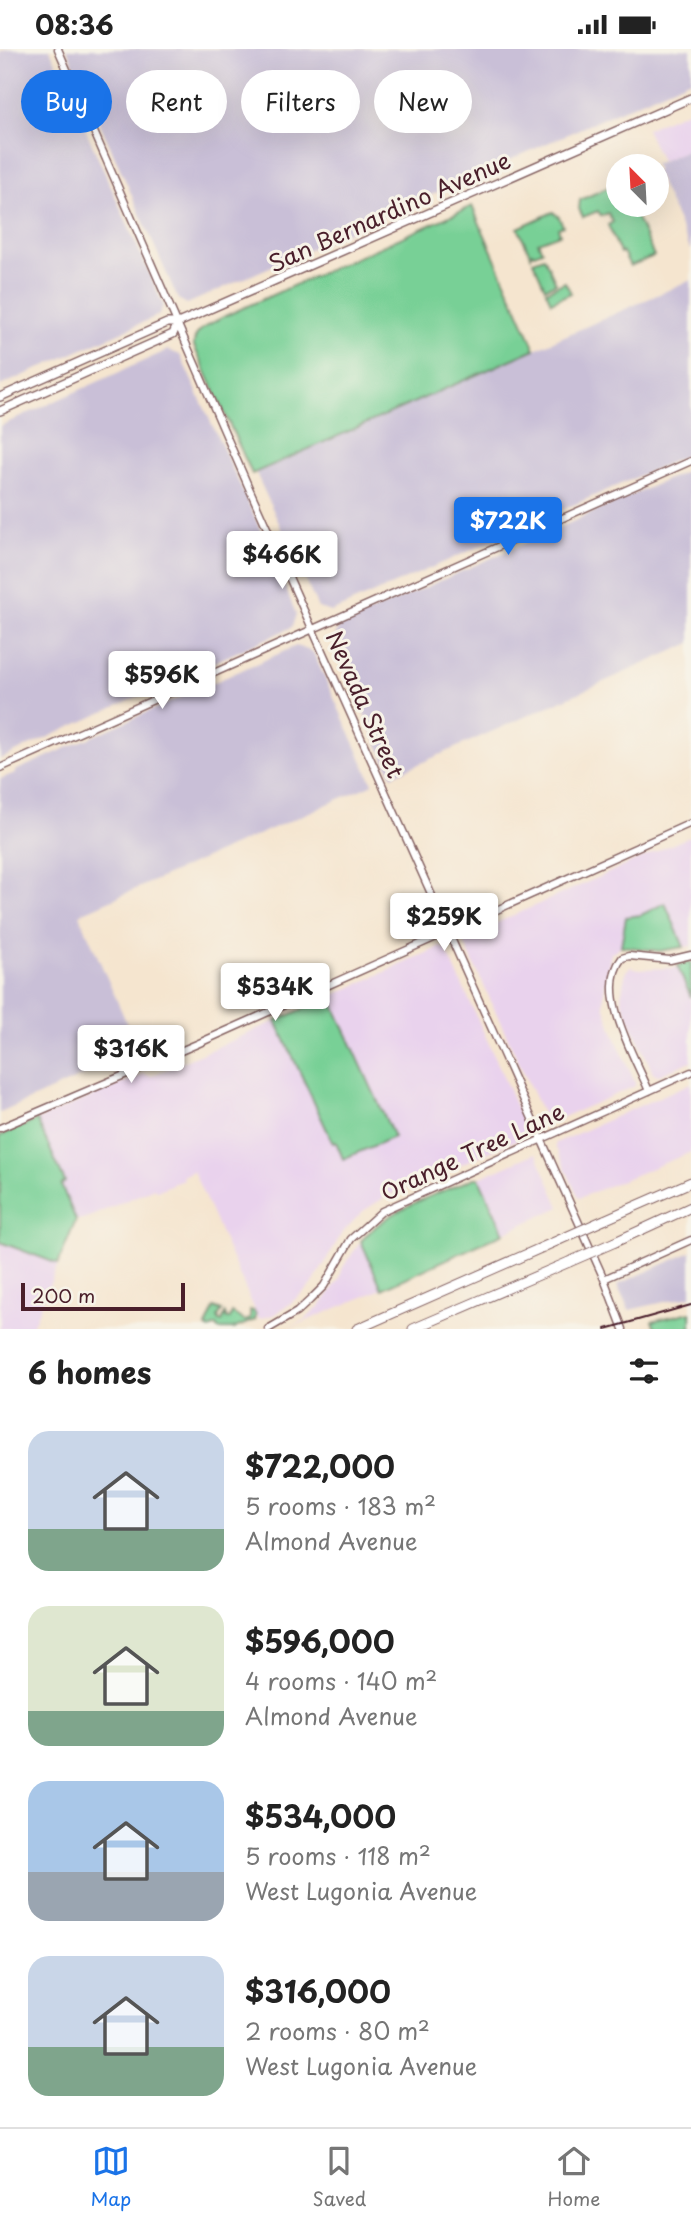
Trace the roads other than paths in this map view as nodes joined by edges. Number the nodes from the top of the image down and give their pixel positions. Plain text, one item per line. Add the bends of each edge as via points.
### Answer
1 (58, 49) edge
2 (691, 98) edge
3 (178, 323) junction
4 (0, 397) edge
5 (0, 411) edge
6 (691, 461) edge
7 (314, 629) junction
8 (0, 768) edge
9 (691, 823) edge
10 (449, 930) junction
11 (691, 955) edge
12 (691, 1072) edge
13 (649, 1091) junction
14 (0, 1128) edge
15 (541, 1138) junction
16 (691, 1182) edge
17 (691, 1207) edge
18 (691, 1240) edge
19 (604, 1279) junction
20 (415, 1328) edge
21 (268, 1329) edge
22 (357, 1329) edge
23 (625, 1329) edge

1 - 3 street, Nevada Street
2 - 3 main road, San Bernardino Avenue
3 - 4 main road, San Bernardino Avenue via 167,323
3 - 5 main road, San Bernardino Avenue via 173,334
3 - 7 street, Nevada Street
6 - 7 street
7 - 8 street
7 - 10 street, Nevada Street
9 - 10 street
10 - 14 street
10 - 15 street, Nevada Street
11 - 13 street via 670,960 629,956 617,966 615,1009
12 - 13 street, Orange Tree Lane
13 - 15 street, Orange Tree Lane
15 - 19 street, Nevada Street
15 - 21 street, Orange Tree Lane via 382,1211 351,1239 324,1286 297,1312
16 - 22 highway, bridge
17 - 20 highway, bridge
18 - 19 street
19 - 23 street, Nevada Street

